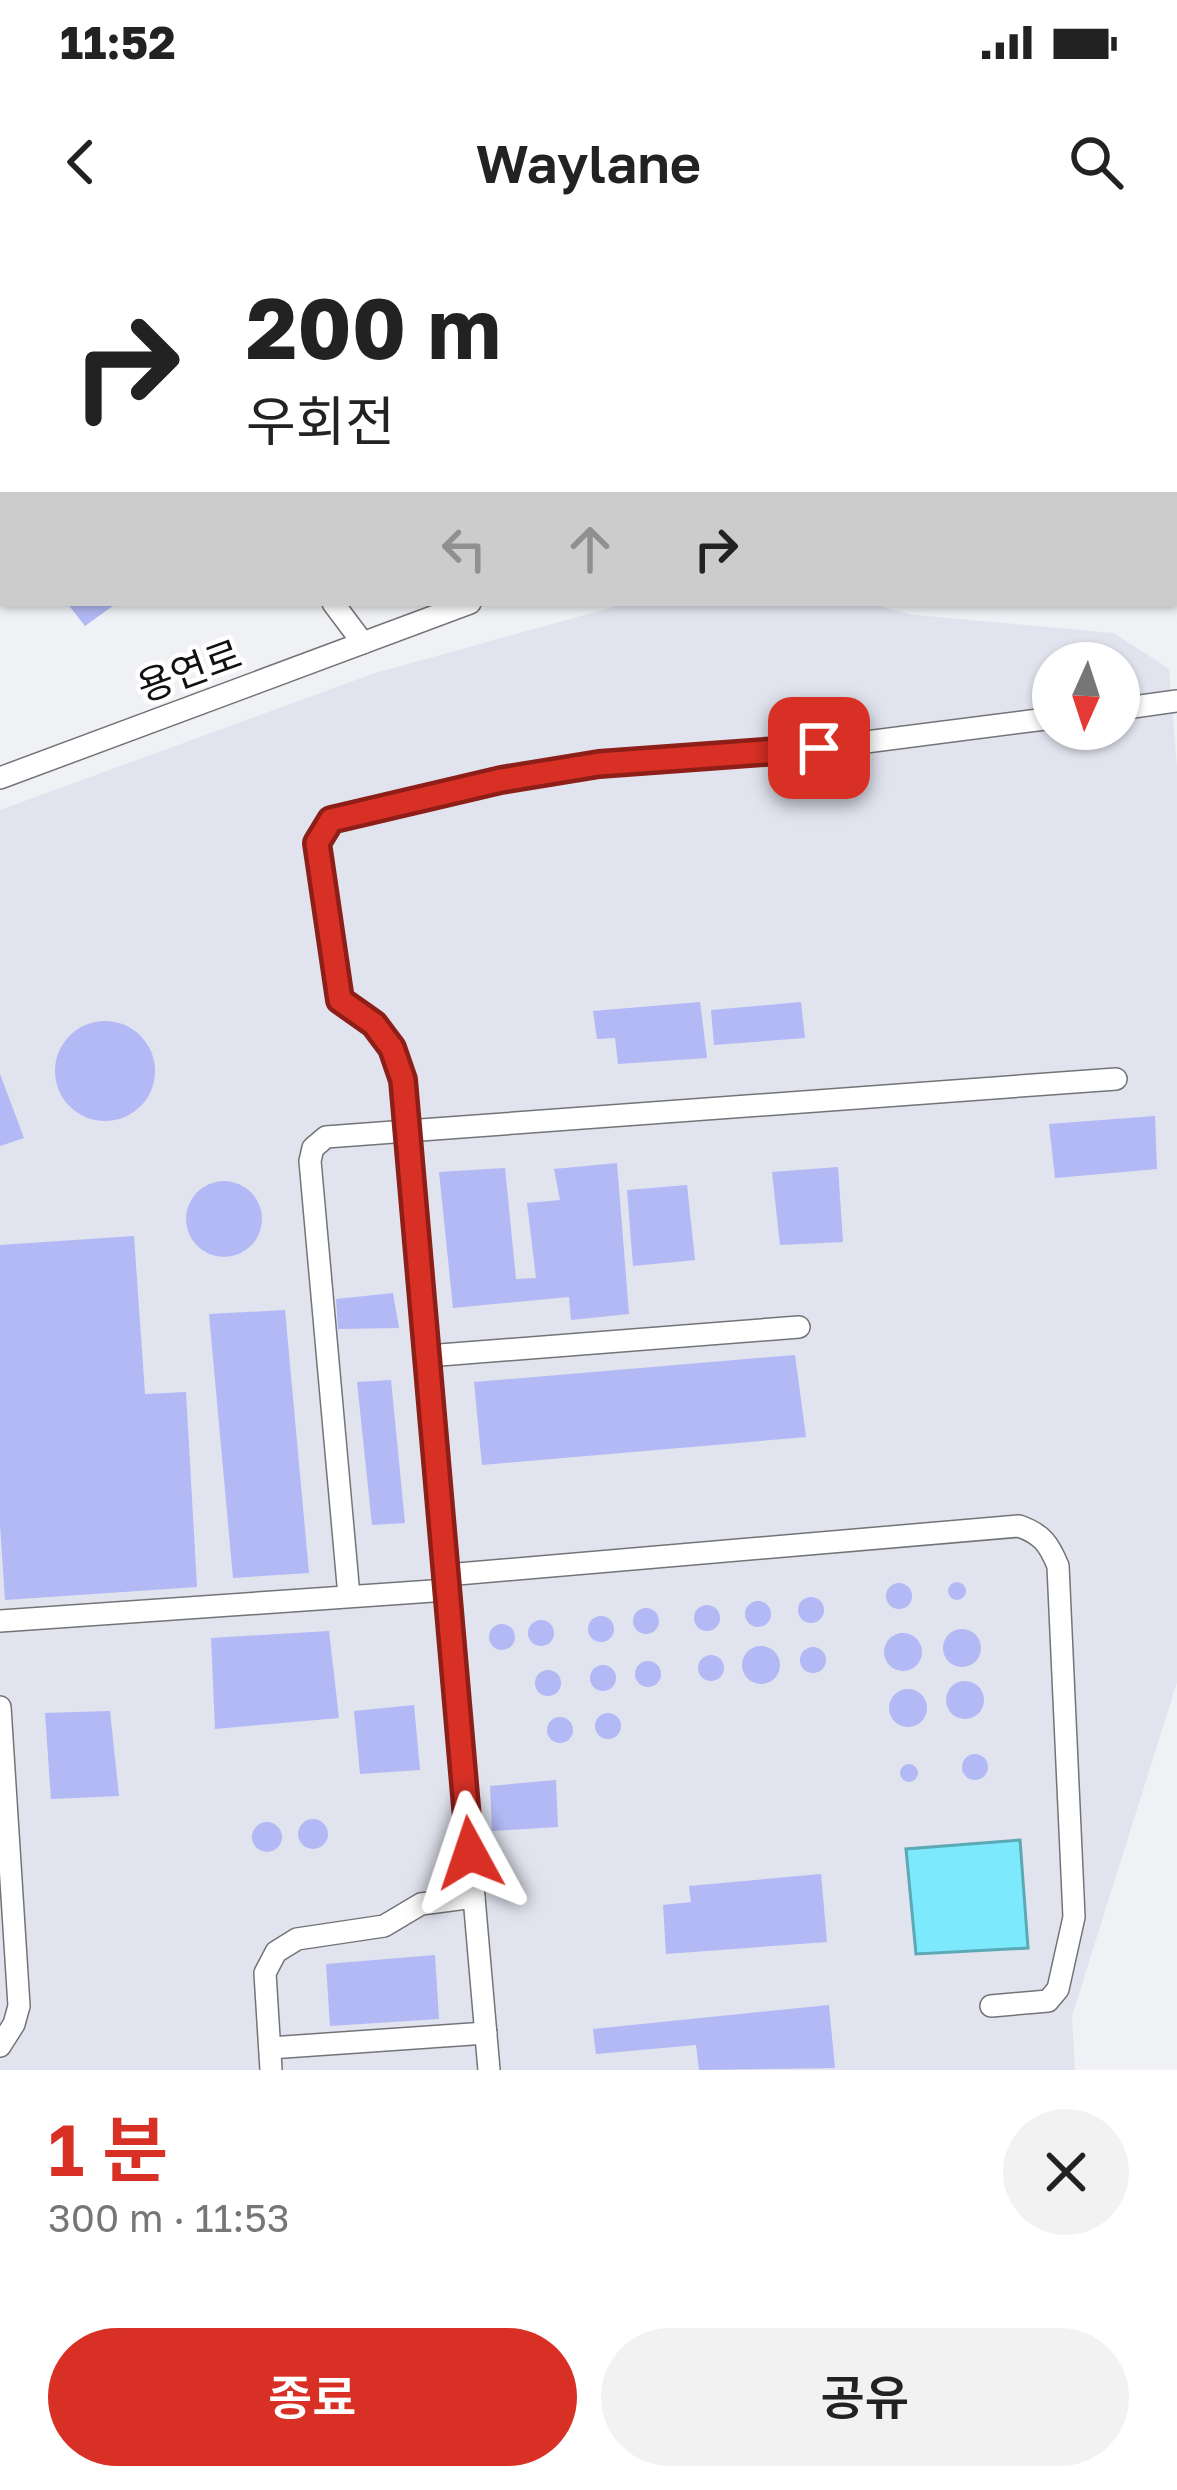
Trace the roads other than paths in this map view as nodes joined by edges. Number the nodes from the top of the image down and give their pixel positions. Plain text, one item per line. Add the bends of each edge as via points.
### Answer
1 (335, 606) edge
2 (462, 606) edge
3 (363, 643) junction
4 (1177, 701) edge
5 (1140, 706) edge
6 (1032, 721) edge
7 (0, 778) edge
8 (1116, 1079) dead end
9 (407, 1131) junction
10 (799, 1327) dead end
11 (427, 1356) junction
12 (446, 1582) junction
13 (349, 1596) junction
14 (0, 1621) edge
15 (0, 1707) edge
16 (474, 1897) junction
17 (991, 2006) dead end
18 (486, 2033) junction
19 (0, 2045) edge
20 (271, 2059) edge
21 (489, 2070) edge

1 - 3 lane
2 - 3 lane, 용연로
3 - 7 lane, 용연로
4 - 5 lane
6 - 9 lane via 599,764 331,820 318,854 340,1000 392,1048
8 - 9 lane
9 - 11 lane
9 - 13 lane via 326,1137 310,1161
10 - 11 lane
11 - 12 lane
12 - 13 lane
12 - 16 lane
12 - 17 lane via 1019,1526 1038,1532 1058,1566 1074,1917 1058,1989 1048,2001
13 - 14 lane
15 - 19 lane via 19,2006
16 - 18 lane
16 - 20 lane via 421,1904 384,1926 297,1939 276,1952 265,1972
18 - 20 lane
18 - 21 lane

